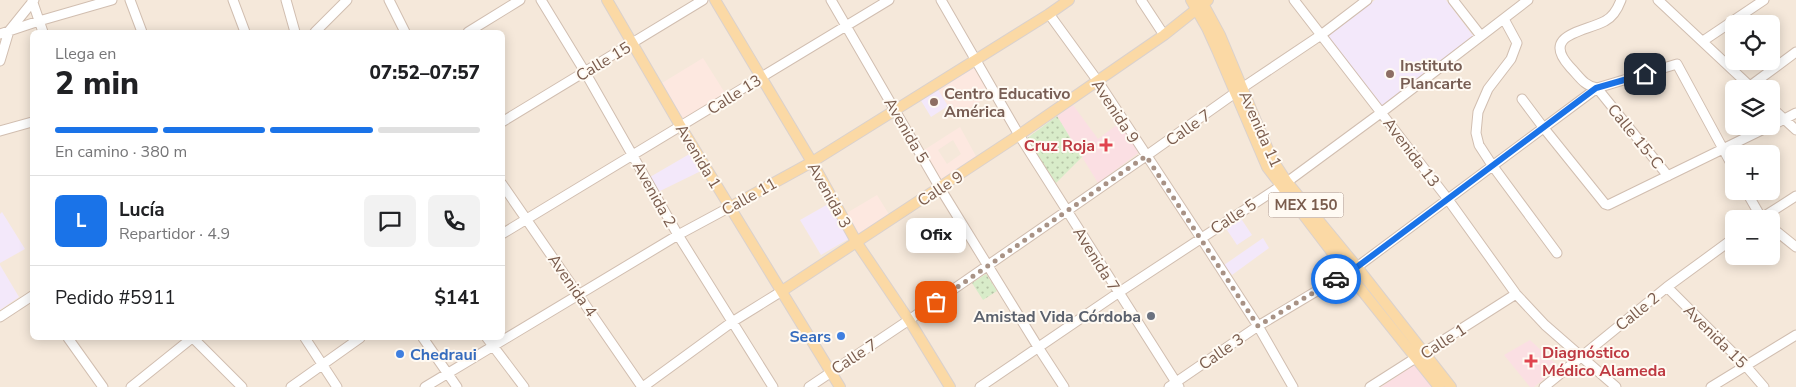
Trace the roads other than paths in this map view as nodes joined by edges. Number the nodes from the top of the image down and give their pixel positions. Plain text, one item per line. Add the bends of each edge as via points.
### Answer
1 (112, 0) edge
2 (130, 0) edge
3 (233, 0) edge
4 (286, 0) edge
5 (347, 0) edge
6 (389, 0) edge
7 (520, 0) edge
8 (541, 0) edge
9 (607, 0) edge
10 (703, 0) edge
11 (715, 0) edge
12 (831, 0) edge
13 (889, 0) edge
14 (941, 0) edge
15 (1069, 0) edge
16 (1141, 0) edge
17 (1294, 0) edge
18 (1367, 0) edge
19 (1453, 0) edge
20 (1528, 0) edge
21 (1621, 0) edge
22 (1764, 0) edge
23 (33, 1) edge
24 (1661, 1) edge
25 (1200, 2) edge
26 (1049, 14) junction
27 (1504, 19) junction
28 (39, 21) junction
29 (847, 25) junction
30 (42, 30) edge
31 (141, 30) edge
32 (244, 30) edge
33 (294, 30) edge
34 (317, 30) edge
35 (404, 30) edge
36 (471, 30) edge
37 (4, 33) edge
38 (1321, 34) junction
39 (1164, 35) junction
40 (1481, 36) junction
41 (1703, 41) junction
42 (634, 43) junction
43 (1796, 52) edge
44 (975, 60) junction
45 (0, 61) edge
46 (585, 72) junction
47 (761, 77) junction
48 (1097, 80) junction
49 (1745, 80) edge
50 (1761, 80) edge
51 (1596, 88) junction
52 (1239, 90) junction
53 (1522, 99) dead end
54 (895, 109) junction
55 (1382, 112) junction
56 (1796, 113) edge
57 (1780, 115) edge
58 (1784, 119) junction
59 (505, 120) edge
60 (1780, 121) edge
61 (30, 123) edge
62 (681, 127) junction
63 (1543, 128) junction
64 (0, 130) edge
65 (1796, 130) edge
66 (1019, 135) junction
67 (1752, 135) edge
68 (1723, 149) junction
69 (1725, 153) edge
70 (633, 155) junction
71 (1146, 156) junction
72 (812, 162) junction
73 (1492, 165) junction
74 (1668, 176) junction
75 (1283, 184) junction
76 (505, 188) edge
77 (940, 188) junction
78 (1796, 196) edge
79 (1447, 198) junction
80 (730, 207) junction
81 (1774, 210) edge
82 (1067, 211) junction
83 (527, 219) junction
84 (505, 232) edge
85 (1780, 234) edge
86 (678, 236) junction
87 (1200, 238) junction
88 (857, 242) junction
89 (1725, 244) edge
90 (1796, 247) edge
91 (1557, 253) dead end
92 (987, 266) junction
93 (1357, 267) junction
94 (1347, 272) junction
95 (1666, 287) junction
96 (782, 291) junction
97 (1118, 293) junction
98 (1516, 294) junction
99 (580, 296) junction
100 (30, 297) edge
101 (0, 318) edge
102 (909, 320) junction
103 (732, 322) junction
104 (1258, 326) junction
105 (1796, 335) edge
106 (505, 339) edge
107 (69, 340) edge
108 (190, 340) edge
109 (194, 340) edge
110 (306, 340) edge
111 (357, 340) edge
112 (424, 340) edge
113 (488, 340) edge
114 (503, 340) edge
115 (493, 346) junction
116 (1038, 347) junction
117 (1421, 356) junction
118 (1580, 357) junction
119 (322, 364) junction
120 (1745, 365) junction
121 (830, 372) junction
122 (447, 374) junction
123 (1175, 386) edge
124 (103, 387) edge
125 (131, 387) edge
126 (242, 387) edge
127 (291, 387) edge
128 (337, 387) edge
129 (425, 387) edge
130 (457, 387) edge
131 (524, 387) edge
132 (643, 387) edge
133 (773, 387) edge
134 (809, 387) edge
135 (840, 387) edge
136 (950, 387) edge
137 (980, 387) edge
138 (1064, 387) edge
139 (1294, 387) edge
140 (1370, 387) edge
141 (1438, 387) edge
142 (1451, 387) edge
143 (1544, 387) edge
144 (1616, 387) edge
145 (1711, 387) edge
146 (1764, 387) edge

1 - 28 street
2 - 31 street
3 - 32 street
4 - 33 street
5 - 34 street
6 - 35 street
7 - 36 street
8 - 46 street, Avenida 2
9 - 42 main road, Avenida 1
10 - 42 street, Calle 15
11 - 47 main road, Avenida 3
12 - 29 street, Avenida 5
13 - 29 street, Calle 13
14 - 44 street, Avenida 7
15 - 26 main road, Calle 11
16 - 39 street
17 - 38 street, Avenida 13
18 - 38 street, Calle 7
19 - 40 street
20 - 27 street, Calle 5
21 - 51 street, Calle 15-C via 1610,18 1571,34 1560,50 1562,58 1588,86
22 - 41 street
23 - 28 street
23 - 37 street
24 - 41 street
25 - 39 main road, Calle 9
25 - 52 main road, Avenida 11 / MEX 150 via 1207,28
26 - 44 main road, Calle 11
26 - 48 street, Avenida 9
27 - 40 street, Calle 5
27 - 73 street via 1517,43 1511,59 1488,89 1478,112 1476,132 1479,145
28 - 30 street
28 - 37 street
29 - 47 street, Calle 13
29 - 54 street, Avenida 5
37 - 45 street
38 - 52 street, Calle 7
38 - 55 street, Avenida 13
39 - 48 main road, Calle 9
40 - 55 street, Calle 5
41 - 49 street
42 - 46 street, Calle 15
42 - 62 main road, Avenida 1
43 - 50 street
44 - 54 main road, Calle 11
44 - 66 street, Avenida 7
46 - 59 street, Calle 15
46 - 70 street, Avenida 2
47 - 62 street, Calle 13
47 - 72 main road, Avenida 3
48 - 66 main road, Calle 9
48 - 71 street, Avenida 9
51 - 63 street, Calle 3
51 - 68 street, Calle 3 via 1677,64
51 - 74 street, Calle 15-C
52 - 71 street, Calle 7
52 - 75 main road, Avenida 11 / MEX 150 via 1260,155
53 - 63 street
54 - 72 main road, Calle 11
54 - 77 street, Avenida 5
55 - 75 street, Calle 5
55 - 79 street, Avenida 13
56 - 58 street
57 - 58 street
58 - 60 street
58 - 65 street
61 - 64 street
62 - 70 street, Calle 13
62 - 80 main road, Avenida 1
63 - 73 street, Calle 3
63 - 74 street via 1605,204
66 - 77 main road, Calle 9
66 - 82 street, Avenida 7
67 - 68 street
68 - 69 street
68 - 74 street
70 - 83 street, Calle 13
70 - 86 street, Avenida 2
71 - 82 street, Calle 7
71 - 87 street, Avenida 9
72 - 80 main road, Calle 11
72 - 88 main road, Avenida 3
73 - 79 street, Calle 3
73 - 91 street
75 - 87 street, Calle 5
75 - 93 main road, Avenida 11 / MEX 150
75 - 94 main road, Avenida 11 / MEX 150
76 - 83 street, Avenida 4
77 - 88 main road, Calle 9
77 - 92 street, Avenida 5
78 - 81 street
79 - 93 street, Calle 3
79 - 98 street, Avenida 13
80 - 86 street, Calle 11
80 - 96 main road, Avenida 1
82 - 92 street, Calle 7
82 - 97 street, Avenida 7
83 - 84 street, Calle 13
83 - 99 street, Avenida 4
85 - 90 street
86 - 99 street, Calle 11
86 - 103 street, Avenida 2
87 - 97 street, Calle 5
87 - 104 street, Avenida 9
88 - 96 main road, Calle 9
88 - 102 main road, Avenida 3
89 - 95 street, Calle 2
92 - 102 street, Calle 7
92 - 116 street, Avenida 5
93 - 94 street, Calle 3
93 - 117 main road, Avenida 11 / MEX 150
94 - 104 street, Calle 3
94 - 117 main road, Avenida 11 / MEX 150
95 - 118 street, Calle 2
95 - 120 street, Avenida 15
96 - 103 street, Calle 9
96 - 121 main road, Avenida 1
97 - 116 street, Calle 5
97 - 123 street, Avenida 7
98 - 117 street, Calle 1
98 - 118 street, Avenida 13
99 - 106 street, Calle 11
99 - 132 street, Avenida 4
100 - 101 street
102 - 121 street, Calle 7
102 - 136 main road, Avenida 3
103 - 132 street, Calle 9
103 - 133 street, Avenida 2
104 - 123 street, Calle 3
104 - 139 street, Avenida 9
105 - 120 street
107 - 124 street
108 - 125 street
109 - 126 street
110 - 119 street
111 - 119 street
112 - 122 street
113 - 115 street
114 - 115 street, Calle 11
115 - 122 street, Calle 11
115 - 131 street
116 - 137 street, Calle 5
116 - 138 street, Avenida 5
117 - 140 street, Calle 1
117 - 141 main road, Avenida 11 / MEX 150
117 - 142 main road, Avenida 11 / MEX 150
118 - 143 street, Calle 2
118 - 144 street, Avenida 13
119 - 127 street
119 - 128 street
120 - 145 street
120 - 146 street, Avenida 15
121 - 134 street, Calle 7
121 - 135 main road, Avenida 1
122 - 129 street, Calle 11
122 - 130 street

